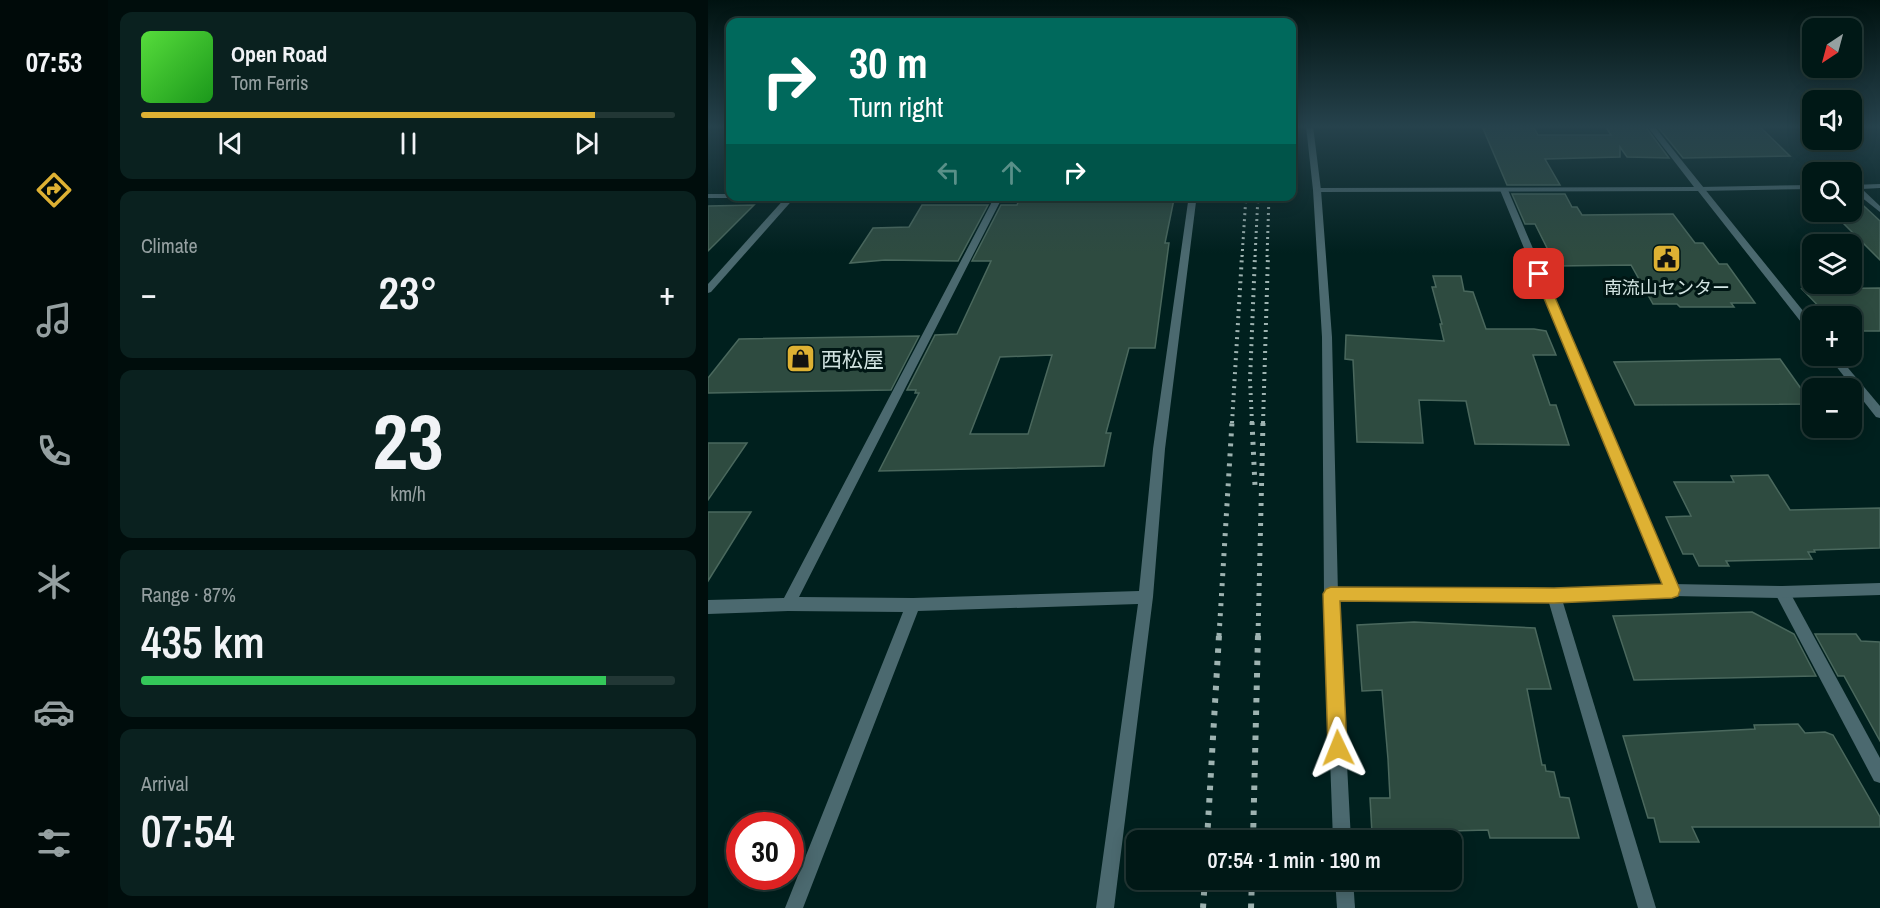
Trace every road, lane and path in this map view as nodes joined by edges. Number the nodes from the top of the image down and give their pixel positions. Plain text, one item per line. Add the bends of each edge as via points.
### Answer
1 (1314, 168) edge
2 (1683, 168) edge
3 (1880, 186) edge
4 (1802, 187) edge
5 (1862, 187) edge
6 (1699, 189) junction
7 (1317, 190) junction
8 (1504, 190) junction
9 (1862, 195) edge
10 (708, 196) edge
11 (726, 196) edge
12 (788, 201) edge
13 (996, 201) edge
14 (1192, 201) edge
15 (1880, 210) edge
16 (708, 290) edge
17 (1802, 317) edge
18 (1841, 366) edge
19 (1880, 414) edge
20 (1880, 589) edge
21 (1672, 590) junction
22 (1782, 592) junction
23 (1331, 594) junction
24 (1554, 596) junction
25 (1146, 597) junction
26 (788, 604) junction
27 (913, 605) junction
28 (708, 607) edge
29 (1880, 775) edge
30 (1342, 830) edge
31 (1345, 890) edge
32 (794, 908) edge
33 (1105, 908) edge
34 (1346, 908) edge
35 (1647, 908) edge

1 - 7 street
2 - 6 street
3 - 5 street
4 - 6 street
6 - 8 street
6 - 17 street
7 - 8 street
7 - 23 street via 1327,337
8 - 21 street
9 - 15 street
10 - 11 street
12 - 16 street
13 - 26 street
14 - 25 street
18 - 19 street
20 - 22 street
21 - 22 street
21 - 24 street
22 - 29 street
23 - 24 street
23 - 30 street
24 - 35 street
25 - 27 street
25 - 33 street
26 - 27 street
26 - 28 street
27 - 32 street
31 - 34 street

